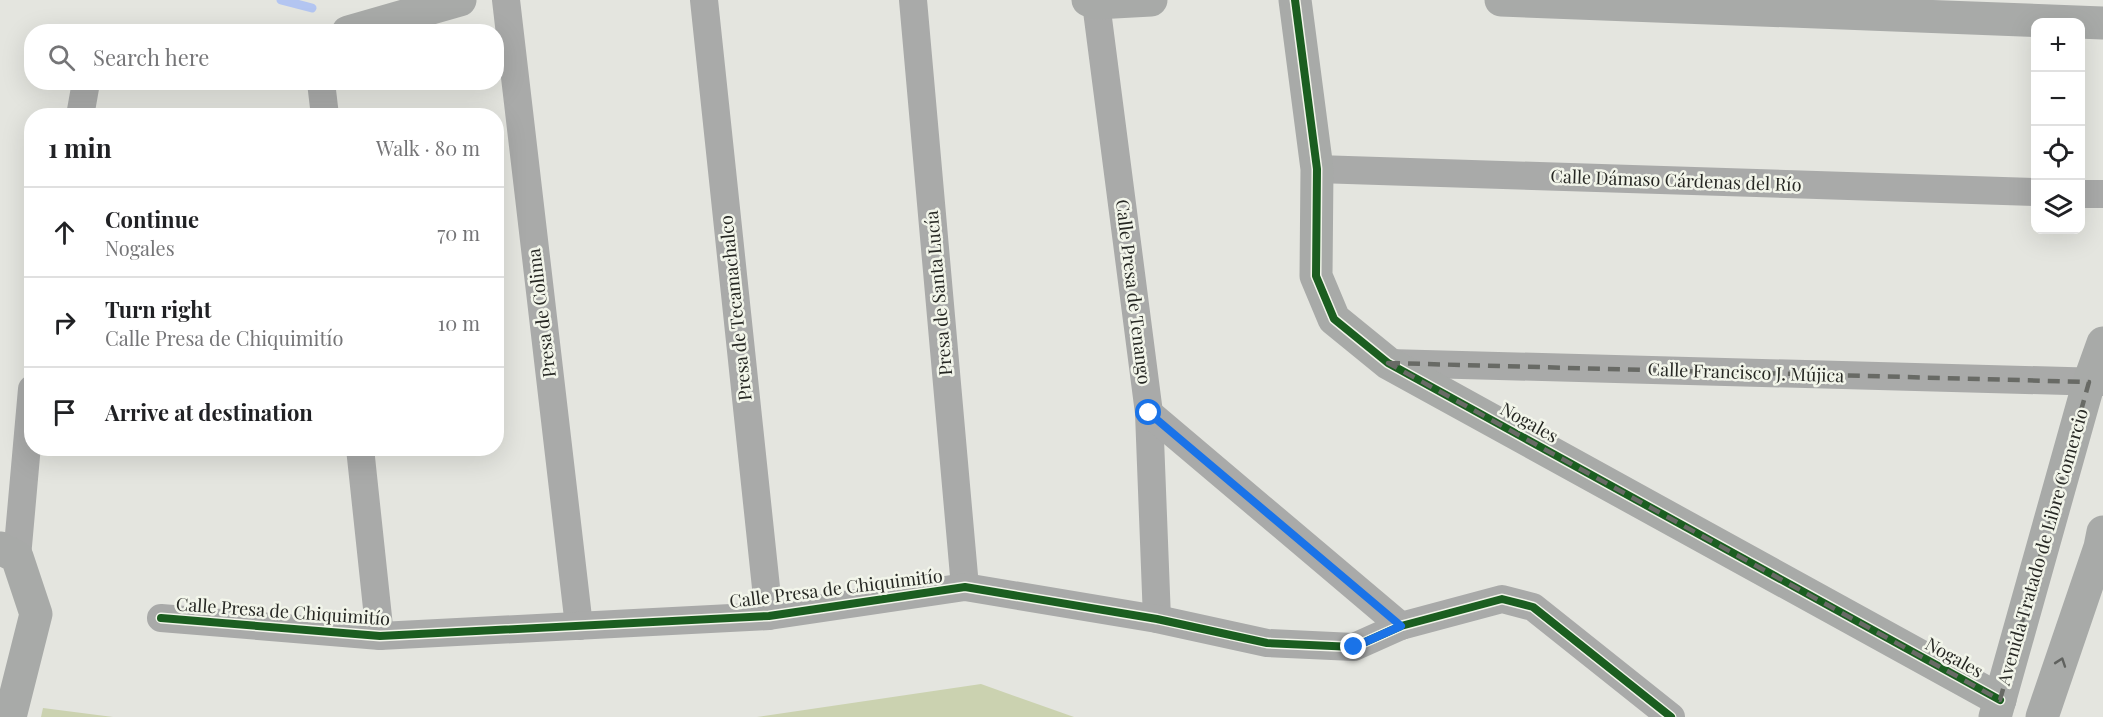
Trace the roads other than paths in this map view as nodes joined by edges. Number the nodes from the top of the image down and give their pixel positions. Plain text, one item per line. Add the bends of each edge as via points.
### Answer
1 (460, 0) edge
2 (506, 0) edge
3 (704, 0) edge
4 (913, 0) edge
5 (1151, 0) edge
6 (1295, 0) edge
7 (1501, 0) edge
8 (1092, 2) edge
9 (2103, 23) edge
10 (376, 24) edge
11 (322, 90) edge
12 (323, 108) edge
13 (1317, 169) junction
14 (2031, 192) edge
15 (2085, 194) edge
16 (2103, 194) edge
17 (2103, 344) edge
18 (1388, 363) junction
19 (2096, 382) edge
20 (1149, 413) junction
21 (24, 446) edge
22 (361, 456) edge
23 (2102, 543) edge
24 (9, 553) edge
25 (965, 587) junction
26 (769, 616) junction
27 (160, 618) dead end
28 (1157, 619) junction
29 (579, 626) junction
30 (1401, 626) junction
31 (380, 636) junction
32 (1998, 709) edge
33 (10, 717) edge
34 (1671, 717) edge
35 (2042, 717) edge

1 - 10 street
2 - 29 street, Presa de Colima
3 - 26 street, Presa de Tecamachalco
4 - 25 street, Presa de Santa Lucía
5 - 8 street
6 - 13 street, Nogales
7 - 9 street
8 - 20 street, Calle Presa de Tenango
11 - 12 street
13 - 14 street, Calle Dámaso Cárdenas del Río
13 - 18 street, Nogales via 1316,276 1334,319
15 - 16 street
17 - 19 street, Avenida Tratado de Libre Comercio
18 - 19 street, Calle Francisco J. Mújica
18 - 32 street, Nogales
19 - 32 street, Avenida Tratado de Libre Comercio
20 - 28 street, Calle Presa de Tenango
20 - 30 street
21 - 24 street
22 - 31 street
35 -> 23 street
24 - 33 street via 36,614
25 - 26 street, Calle Presa de Chiquimitío
25 - 28 street, Calle Presa de Chiquimitío
26 - 29 street, Calle Presa de Chiquimitío
27 - 31 street, Calle Presa de Chiquimitío
28 - 30 street, Calle Presa de Chiquimitío via 1267,642 1354,647
29 - 31 street, Calle Presa de Chiquimitío
30 - 34 street, Calle Presa de Chiquimitío via 1502,599 1533,607

